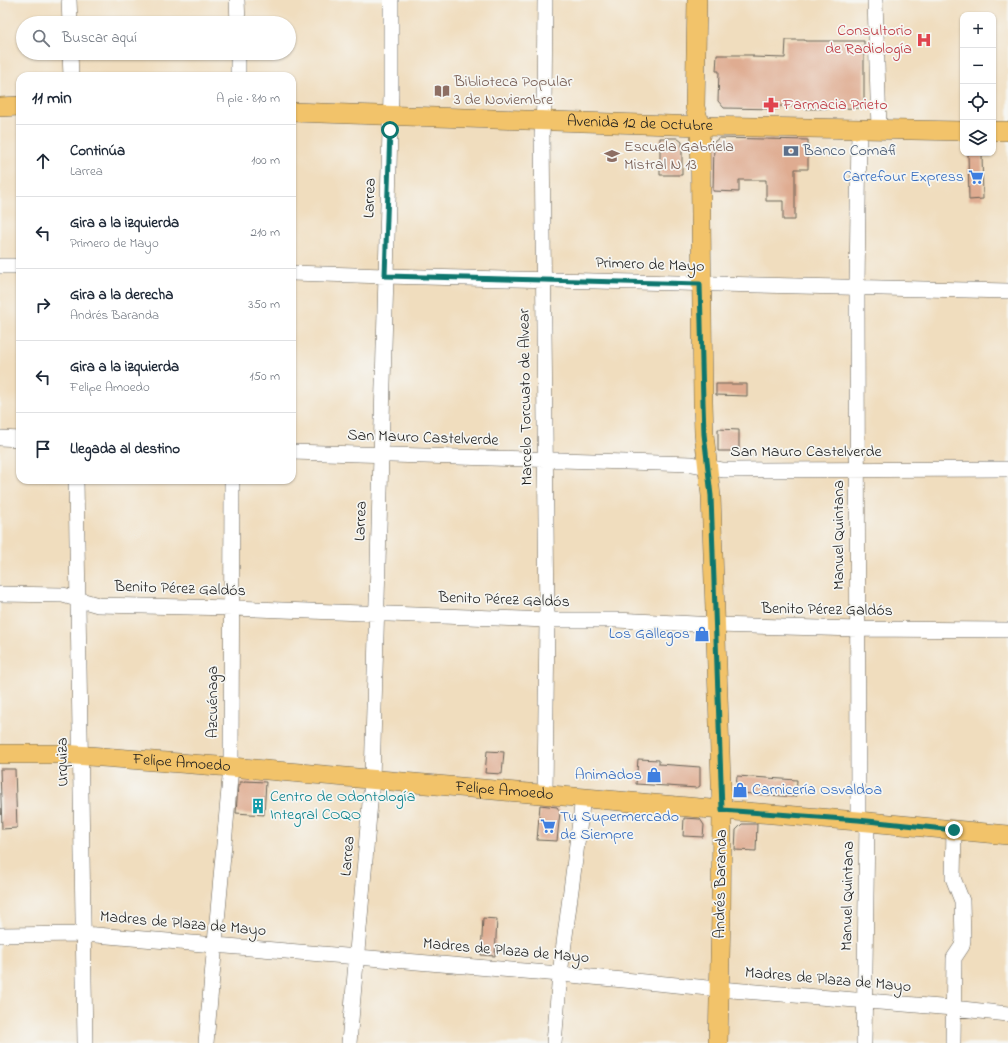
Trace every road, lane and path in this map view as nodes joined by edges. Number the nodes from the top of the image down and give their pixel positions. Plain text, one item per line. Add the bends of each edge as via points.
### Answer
1 (69, 0) edge
2 (238, 0) edge
3 (391, 0) edge
4 (544, 0) edge
5 (697, 0) edge
6 (708, 0) edge
7 (875, 0) edge
8 (70, 16) edge
9 (238, 16) edge
10 (70, 60) edge
11 (238, 60) edge
12 (71, 72) edge
13 (238, 72) edge
14 (16, 106) edge
15 (0, 107) edge
16 (296, 112) edge
17 (391, 115) junction
18 (543, 120) junction
19 (700, 126) junction
20 (859, 129) junction
21 (879, 129) junction
22 (960, 131) edge
23 (996, 131) edge
24 (1008, 132) edge
25 (0, 266) edge
26 (16, 266) edge
27 (296, 273) edge
28 (385, 276) junction
29 (543, 280) junction
30 (700, 284) junction
31 (857, 287) junction
32 (1008, 291) edge
33 (0, 438) edge
34 (16, 439) edge
35 (296, 452) edge
36 (381, 455) junction
37 (546, 460) junction
38 (709, 467) junction
39 (1008, 469) edge
40 (857, 470) junction
41 (76, 484) edge
42 (232, 484) edge
43 (0, 594) edge
44 (78, 599) junction
45 (232, 608) junction
46 (376, 614) junction
47 (546, 620) junction
48 (716, 625) junction
49 (858, 629) junction
50 (1008, 630) edge
51 (0, 754) edge
52 (81, 755) junction
53 (231, 767) junction
54 (372, 780) junction
55 (545, 794) junction
56 (583, 798) junction
57 (722, 810) junction
58 (863, 821) junction
59 (954, 830) junction
60 (1008, 835) edge
61 (84, 934) junction
62 (0, 935) edge
63 (216, 945) junction
64 (357, 956) junction
65 (560, 974) junction
66 (719, 989) junction
67 (865, 1000) junction
68 (953, 1008) junction
69 (1008, 1014) edge
70 (85, 1043) edge
71 (206, 1043) edge
72 (349, 1043) edge
73 (554, 1043) edge
74 (718, 1043) edge
75 (864, 1043) edge
76 (953, 1043) edge

1 - 8 street
2 - 9 street
3 - 17 street, Larrea
4 - 18 street, Marcelo Torcuato de Alvear
5 - 19 main road, Andrés Baranda via 695,107
6 - 19 main road, Andrés Baranda via 708,110
7 - 21 street
10 - 12 street
11 - 13 street
14 - 15 main road
16 - 17 main road, Avenida 12 de Octubre
17 - 18 main road, Avenida 12 de Octubre
17 - 28 street, Larrea
18 - 19 main road, Avenida 12 de Octubre
18 - 29 street, Marcelo Torcuato de Alvear
19 - 20 main road, Avenida 12 de Octubre
19 - 30 main road, Andrés Baranda
20 - 21 main road, Avenida 12 de Octubre
20 - 31 street, Manuel Quintana
21 - 22 main road, Avenida 12 de Octubre
23 - 24 main road
25 - 26 street
27 - 28 street, Primero de Mayo
28 - 29 street, Primero de Mayo
28 - 36 street, Larrea
29 - 30 street, Primero de Mayo
29 - 37 street, Marcelo Torcuato de Alvear
30 - 31 street, Primero de Mayo
30 - 38 main road, Andrés Baranda via 704,434
31 - 32 street, Primero de Mayo
31 - 40 street, Manuel Quintana
33 - 34 street
35 - 36 street, San Mauro Castelverde
36 - 37 street, San Mauro Castelverde
36 - 46 street, Larrea
37 - 38 street, San Mauro Castelverde via 692,464
37 - 47 street, Marcelo Torcuato de Alvear
38 - 40 street, San Mauro Castelverde via 734,470
38 - 48 main road, Andrés Baranda
39 - 40 street, San Mauro Castelverde
40 - 49 street, Manuel Quintana
41 - 44 street, Urquiza
42 - 45 street, Azcuénaga
43 - 44 street, Benito Pérez Galdós via 63,595
44 - 45 street, Benito Pérez Galdós via 98,605
44 - 52 street, Urquiza
45 - 46 street, Benito Pérez Galdós
45 - 53 street, Azcuénaga
46 - 47 street, Benito Pérez Galdós
46 - 54 street, Larrea
47 - 48 street, Benito Pérez Galdós via 616,620
47 - 55 street, Marcelo Torcuato de Alvear
48 - 49 street, Benito Pérez Galdós
48 - 57 main road, Andrés Baranda
49 - 50 street, Benito Pérez Galdós
49 - 58 street, Manuel Quintana
51 - 52 main road, Felipe Amoedo
52 - 53 main road, Felipe Amoedo
52 - 61 street, Urquiza
53 - 54 main road, Felipe Amoedo
53 - 63 street, Azcuénaga
54 - 55 main road, Felipe Amoedo
54 - 64 street, Larrea
55 - 56 main road, Felipe Amoedo
56 - 57 main road, Felipe Amoedo
56 - 65 street
57 - 58 main road, Felipe Amoedo
57 - 66 main road, Andrés Baranda
58 - 59 main road, Felipe Amoedo
58 - 67 street, Manuel Quintana
59 - 60 main road, Felipe Amoedo
59 - 68 street via 953,878 962,901 963,940 954,958
61 - 62 street, Madres de Plaza de Mayo
61 - 63 street, Madres de Plaza de Mayo
61 - 70 street, Urquiza
63 - 64 street, Madres de Plaza de Mayo
63 - 71 street, Azcuénaga
64 - 65 street, Madres de Plaza de Mayo
64 - 72 street, Larrea
65 - 66 street, Madres de Plaza de Mayo
65 - 73 street
66 - 67 street, Madres de Plaza de Mayo
66 - 74 main road, Andrés Baranda
67 - 68 street, Madres de Plaza de Mayo
67 - 75 street, Manuel Quintana
68 - 69 street, Madres de Plaza de Mayo
68 - 76 street

